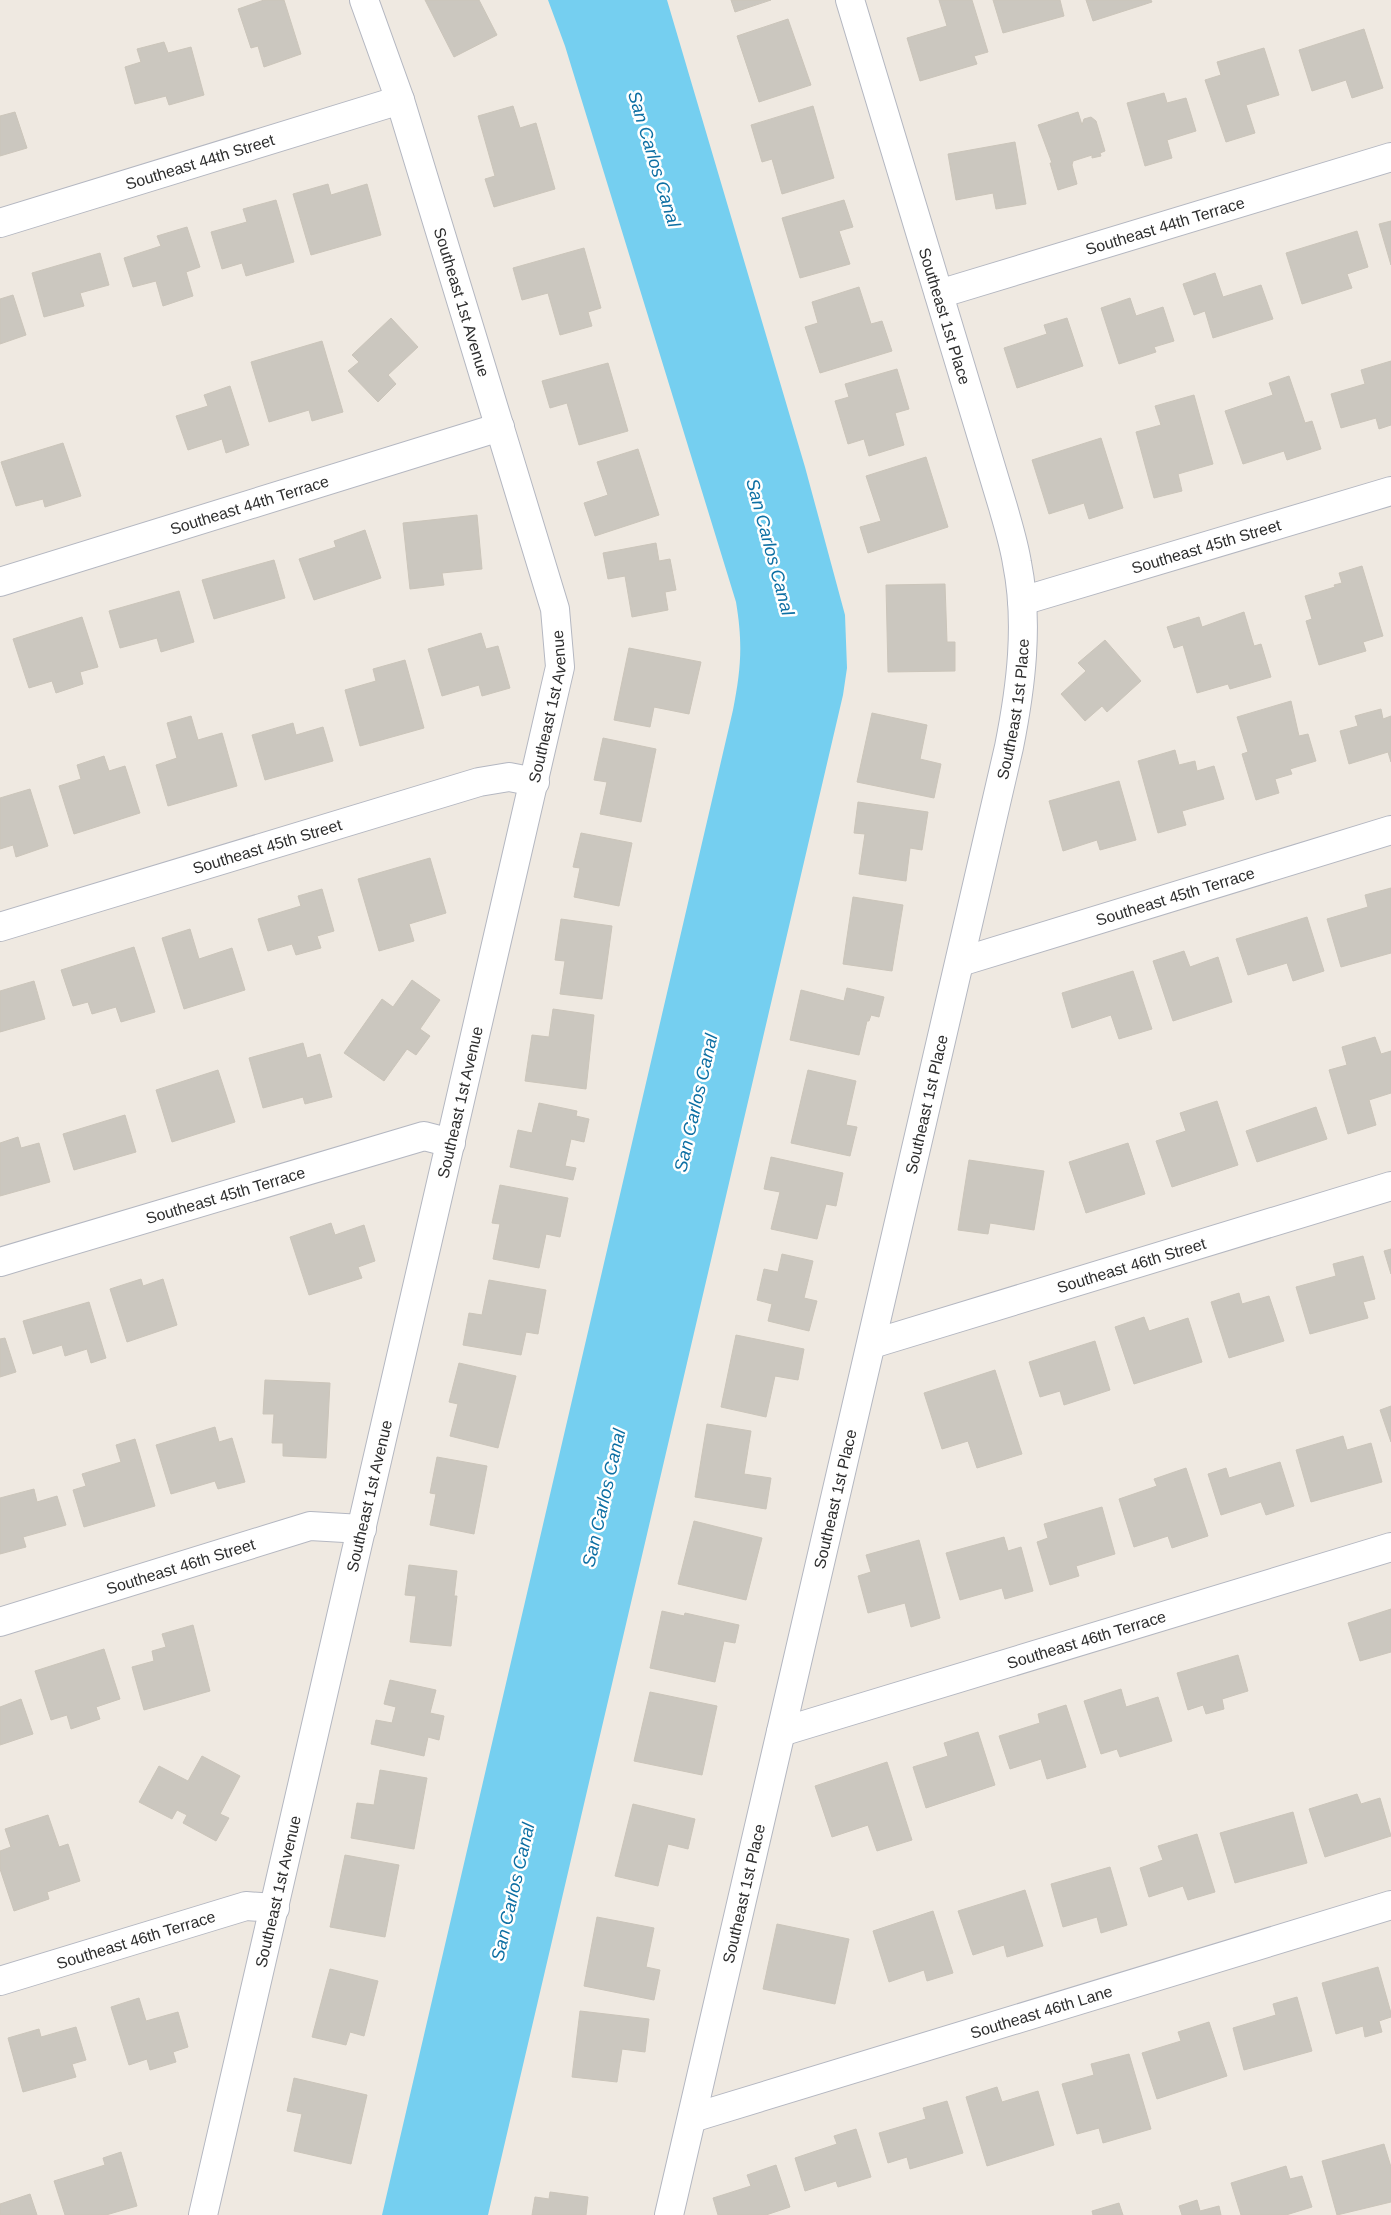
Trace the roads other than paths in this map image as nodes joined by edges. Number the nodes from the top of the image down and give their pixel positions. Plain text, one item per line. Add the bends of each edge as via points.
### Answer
1 (364, 0) edge
2 (850, 0) edge
3 (400, 100) junction
4 (1391, 157) edge
5 (0, 223) edge
6 (939, 294) junction
7 (500, 427) junction
8 (1391, 491) edge
9 (0, 582) edge
10 (1022, 602) junction
11 (535, 782) junction
12 (1391, 830) edge
13 (0, 926) edge
14 (960, 962) junction
15 (452, 1143) junction
16 (1391, 1186) edge
17 (0, 1262) edge
18 (872, 1344) junction
19 (362, 1529) junction
20 (1391, 1547) edge
21 (0, 1622) edge
22 (781, 1732) junction
23 (1391, 1906) edge
24 (275, 1908) junction
25 (0, 1981) edge
26 (692, 2118) junction
27 (203, 2215) edge
28 (669, 2215) edge

1 - 3 street, Southeast 1st Avenue
2 - 6 street, Southeast 1st Place
3 - 5 street, Southeast 44th Street
3 - 7 street, Southeast 1st Avenue
4 - 6 street, Southeast 44th Terrace
6 - 10 street, Southeast 1st Place via 1003,507 1017,563
7 - 9 street, Southeast 44th Terrace
7 - 11 street, Southeast 1st Avenue via 555,609 559,637 560,667
8 - 10 street, Southeast 45th Street
10 - 14 street, Southeast 1st Place via 1022,650 1016,715
11 - 13 street, Southeast 45th Street via 509,777 479,782
11 - 15 street, Southeast 1st Avenue
12 - 14 street, Southeast 45th Terrace
14 - 18 street, Southeast 1st Place
15 - 17 street, Southeast 45th Terrace via 424,1136
15 - 19 street, Southeast 1st Avenue
16 - 18 street, Southeast 46th Street
18 - 22 street, Southeast 1st Place
19 - 21 street, Southeast 46th Street via 310,1526
19 - 24 street, Southeast 1st Avenue
20 - 22 street, Southeast 46th Terrace
22 - 26 street, Southeast 1st Place
23 - 26 street, Southeast 46th Lane
24 - 25 street, Southeast 46th Terrace via 246,1906
24 - 27 street, Southeast 1st Avenue
26 - 28 street, Southeast 1st Place

